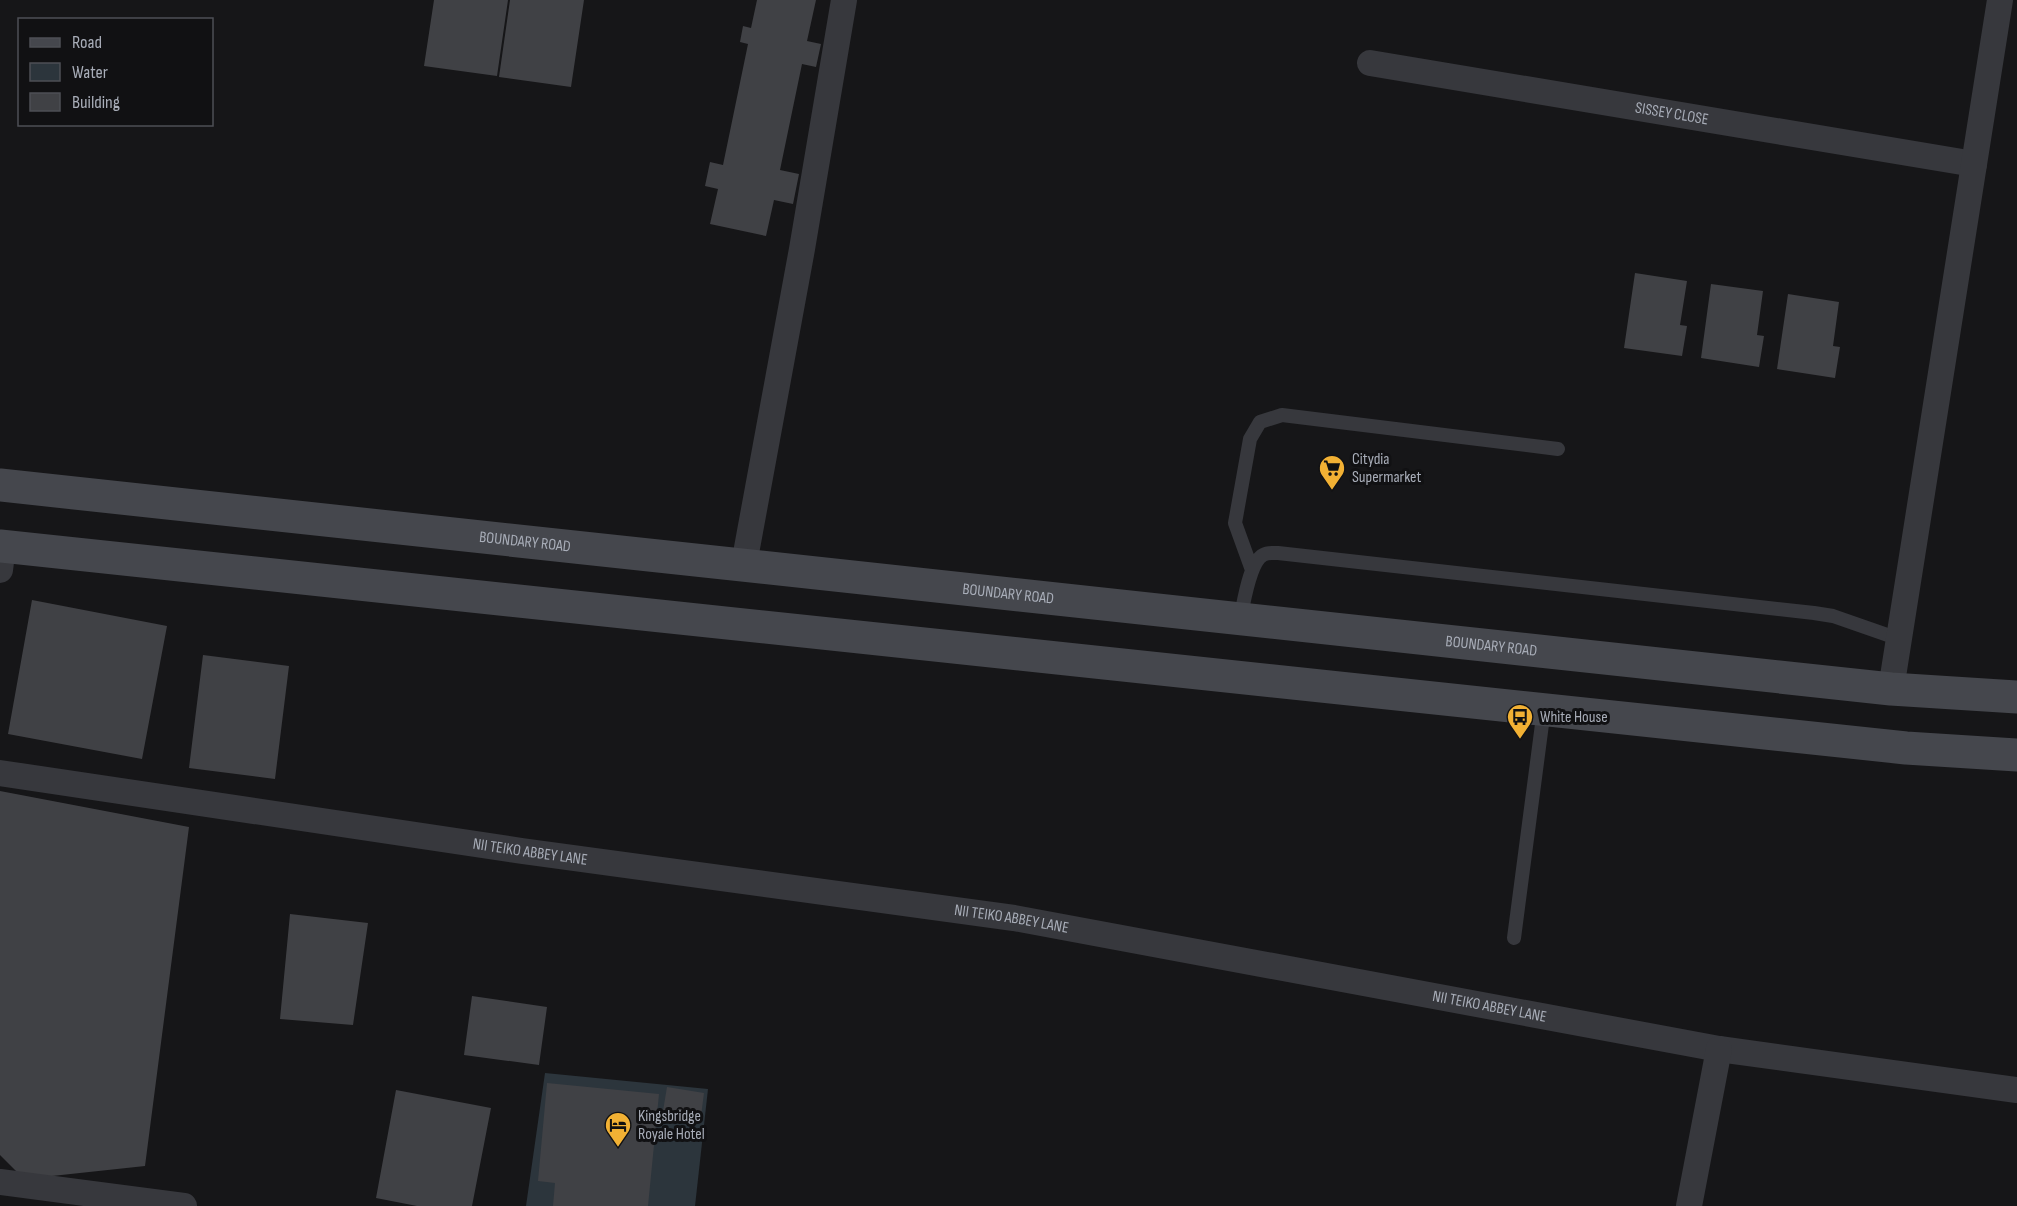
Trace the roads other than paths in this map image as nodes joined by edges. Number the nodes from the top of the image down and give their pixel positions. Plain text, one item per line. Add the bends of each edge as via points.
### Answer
1 (844, 0) edge
2 (2000, 0) edge
3 (1370, 63) dead end
4 (1974, 164) junction
5 (1558, 449) dead end
6 (0, 484) edge
7 (1, 554) edge
8 (744, 564) junction
9 (1252, 570) junction
10 (1240, 619) junction
11 (1899, 639) junction
12 (1891, 689) junction
13 (2017, 698) edge
14 (1545, 709) junction
15 (2017, 755) edge
16 (0, 773) edge
17 (1514, 938) dead end
18 (1719, 1049) junction
19 (2017, 1090) edge
20 (0, 1182) edge
21 (184, 1206) edge
22 (1689, 1206) edge

1 - 8 street
2 - 4 street
3 - 4 street, SISSEY CLOSE
4 - 11 street
5 - 9 lane via 1282,415 1260,422 1250,439 1235,523
6 - 8 main road, BOUNDARY ROAD
7 - 14 main road
8 - 10 main road, BOUNDARY ROAD
9 - 10 lane
9 - 11 lane via 1257,560 1269,553 1368,562 1814,613
10 - 12 main road, BOUNDARY ROAD
11 - 12 street
12 - 13 main road, BOUNDARY ROAD
14 - 15 main road via 1906,748
14 - 17 lane
16 - 18 street, NII TEIKO ABBEY LANE via 1014,918
18 - 19 street, NII TEIKO ABBEY LANE
18 - 22 street
20 - 21 street

